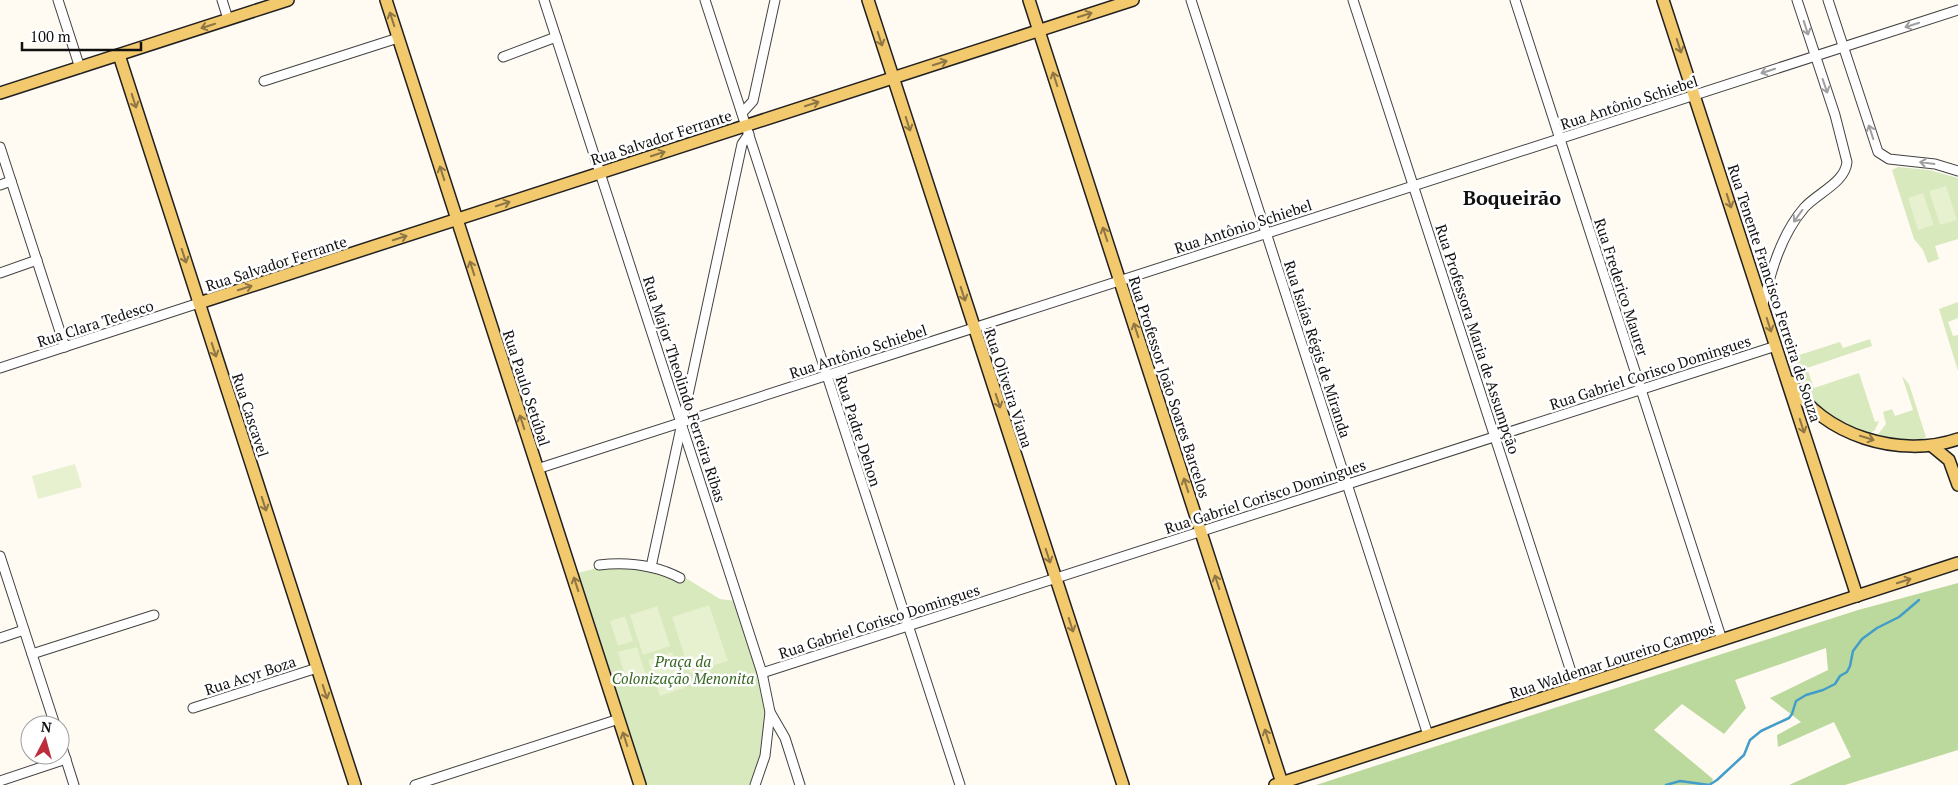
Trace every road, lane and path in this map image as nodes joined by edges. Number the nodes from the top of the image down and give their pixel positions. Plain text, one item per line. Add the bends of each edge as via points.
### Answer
1 (58, 0) edge
2 (222, 0) edge
3 (288, 0) edge
4 (386, 0) edge
5 (544, 0) edge
6 (705, 0) edge
7 (775, 0) edge
8 (868, 0) edge
9 (1029, 0) edge
10 (1133, 0) edge
11 (1190, 0) edge
12 (1353, 0) edge
13 (1515, 0) edge
14 (1664, 0) edge
15 (1796, 0) edge
16 (1828, 0) edge
17 (1958, 10) edge
18 (228, 19) junction
19 (1039, 30) junction
20 (556, 37) junction
21 (398, 38) junction
22 (1843, 47) junction
23 (119, 55) junction
24 (1815, 56) junction
25 (503, 57) dead end
26 (80, 68) junction
27 (893, 78) junction
28 (264, 81) dead end
29 (0, 93) edge
30 (1694, 95) junction
31 (742, 113) junction
32 (747, 130) junction
33 (1560, 138) junction
34 (0, 147) edge
35 (1958, 171) edge
36 (600, 173) junction
37 (11, 181) junction
38 (0, 185) edge
39 (1413, 186) junction
40 (457, 220) junction
41 (1266, 233) junction
42 (37, 260) junction
43 (0, 272) edge
44 (1120, 280) junction
45 (199, 303) junction
46 (1762, 304) junction
47 (974, 328) junction
48 (1776, 346) junction
49 (65, 347) junction
50 (0, 368) edge
51 (827, 375) junction
52 (1641, 389) junction
53 (681, 422) junction
54 (1495, 436) junction
55 (1958, 439) edge
56 (1932, 446) junction
57 (537, 469) junction
58 (1347, 484) junction
59 (1958, 485) edge
60 (1201, 531) junction
61 (0, 556) edge
62 (1958, 563) edge
63 (599, 565) dead end
64 (651, 567) junction
65 (680, 578) dead end
66 (1056, 578) junction
67 (1857, 596) junction
68 (154, 615) dead end
69 (908, 626) junction
70 (24, 630) junction
71 (0, 638) edge
72 (1722, 640) junction
73 (32, 654) junction
74 (317, 668) junction
75 (762, 673) junction
76 (1576, 687) junction
77 (193, 708) dead end
78 (770, 712) junction
79 (52, 715) edge
80 (619, 719) junction
81 (1428, 735) junction
82 (48, 765) edge
83 (68, 765) edge
84 (0, 781) edge
85 (1278, 784) edge
86 (74, 785) edge
87 (355, 785) edge
88 (415, 785) edge
89 (640, 785) edge
90 (755, 785) edge
91 (800, 785) edge
92 (960, 785) edge
93 (1123, 785) edge

1 - 26 street
2 - 18 street
3 - 18 main road
21 -> 4 main road, Rua Paulo Setúbal
5 - 20 street, Rua Major Theolindo Ferreira Ribas
6 - 31 street, Rua Padre Dehon
7 - 31 street via 753,101
8 -> 27 main road, Rua Oliveira Viana
9 - 19 main road, Rua Professor João Soares Barcelos
19 -> 10 main road, Rua Salvador Ferrante
11 - 41 street, Rua Isaías Régis de Miranda
12 - 39 street, Rua Professora Maria de Assumpção
13 - 33 street, Rua Frederico Maurer
14 -> 30 main road, Rua Tenente Francisco Ferreira de Souza
15 -> 24 street
16 - 22 street
17 -> 22 street, Rua Antônio Schiebel
18 -> 23 main road
27 -> 19 main road, Rua Salvador Ferrante
44 -> 19 main road, Rua Professor João Soares Barcelos
20 - 25 street
20 - 36 street, Rua Major Theolindo Ferreira Ribas
21 - 28 street
40 -> 21 main road, Rua Paulo Setúbal
22 - 24 street, Rua Antônio Schiebel
35 -> 22 street via 1935,164 1889,159 1878,152
23 - 26 main road
23 -> 45 main road, Rua Cascavel
24 -> 30 street, Rua Antônio Schiebel
24 -> 46 street via 1847,162 1844,174 1805,206 1790,227 1776,257
26 - 29 main road
32 -> 27 main road, Rua Salvador Ferrante
27 -> 47 main road, Rua Oliveira Viana
30 - 33 street, Rua Antônio Schiebel
30 -> 46 main road, Rua Tenente Francisco Ferreira de Souza
31 - 32 street, Rua Padre Dehon
36 -> 32 main road, Rua Salvador Ferrante
32 - 51 street, Rua Padre Dehon
32 - 53 street
33 - 39 street, Rua Antônio Schiebel
33 - 52 street, Rua Frederico Maurer
34 - 37 street
40 -> 36 main road, Rua Salvador Ferrante
36 - 53 street, Rua Major Theolindo Ferreira Ribas
37 - 38 street
37 - 42 street
39 - 41 street, Rua Antônio Schiebel
39 - 54 street, Rua Professora Maria de Assumpção
45 -> 40 main road, Rua Salvador Ferrante
57 -> 40 main road, Rua Paulo Setúbal
41 - 44 street, Rua Antônio Schiebel
41 - 58 street, Rua Isaías Régis de Miranda
42 - 43 street
42 - 49 street
44 - 47 street, Rua Antônio Schiebel
60 -> 44 main road, Rua Professor João Soares Barcelos
45 - 49 street, Rua Clara Tedesco
45 -> 74 main road, Rua Cascavel
46 -> 48 main road, Rua Tenente Francisco Ferreira de Souza
47 - 51 street, Rua Antônio Schiebel
47 -> 66 main road, Rua Oliveira Viana
48 - 52 street, Rua Gabriel Corisco Domingues
48 -> 56 main road via 1794,386 1814,409 1833,423 1876,441
48 -> 67 main road, Rua Tenente Francisco Ferreira de Souza
49 - 50 street, Rua Clara Tedesco
51 - 53 street, Rua Antônio Schiebel
51 - 69 street, Rua Padre Dehon
52 - 54 street, Rua Gabriel Corisco Domingues
52 - 72 street, Rua Frederico Maurer
53 - 57 street, Rua Antônio Schiebel
53 - 64 street
53 - 75 street, Rua Major Theolindo Ferreira Ribas
54 - 58 street, Rua Gabriel Corisco Domingues
54 - 76 street, Rua Professora Maria de Assumpção
55 - 56 main road
56 - 59 main road via 1948,460
80 -> 57 main road, Rua Paulo Setúbal
58 - 60 street, Rua Gabriel Corisco Domingues
58 - 81 street, Rua Isaías Régis de Miranda
60 - 66 street, Rua Gabriel Corisco Domingues
85 -> 60 main road, Rua Professor João Soares Barcelos
61 - 70 street
67 -> 62 main road, Rua Waldemar Loureiro Campos
63 - 64 street
64 - 65 street
66 - 69 street, Rua Gabriel Corisco Domingues
66 -> 93 main road, Rua Oliveira Viana
67 - 72 main road, Rua Waldemar Loureiro Campos
68 - 73 street
69 - 75 street, Rua Gabriel Corisco Domingues
69 - 92 street, Rua Padre Dehon
70 - 71 street
70 - 73 street
72 - 76 main road, Rua Waldemar Loureiro Campos
73 - 79 street
74 - 77 street, Rua Acyr Boza
74 -> 87 main road, Rua Cascavel
75 - 78 street, Rua Major Theolindo Ferreira Ribas
76 - 81 main road, Rua Waldemar Loureiro Campos
78 - 90 street via 765,756
78 - 91 street, Rua Major Theolindo Ferreira Ribas via 785,738
80 - 88 street
89 -> 80 main road, Rua Paulo Setúbal
81 - 85 main road, Rua Waldemar Loureiro Campos
82 - 84 street
83 - 86 street

